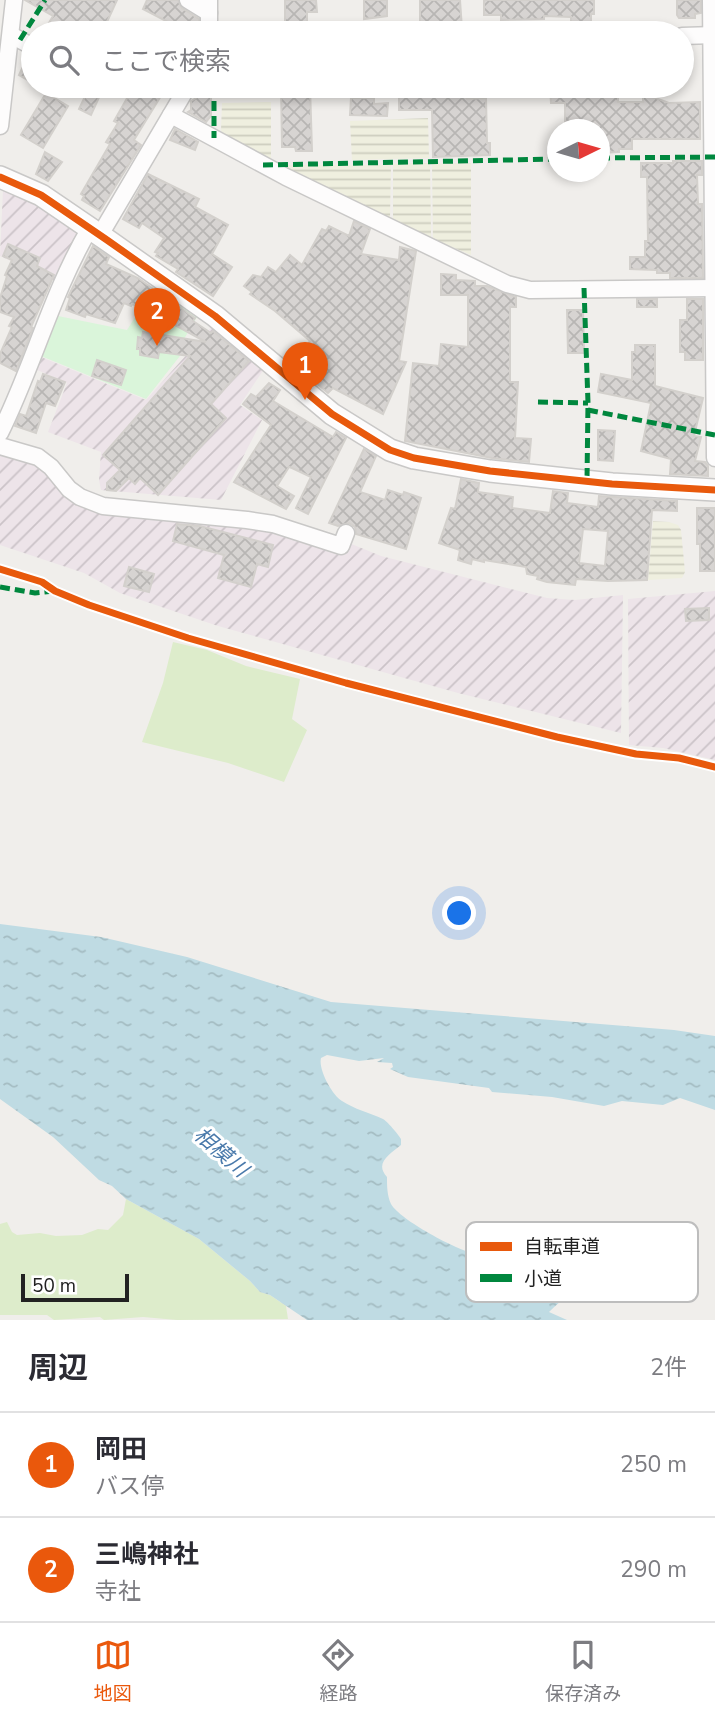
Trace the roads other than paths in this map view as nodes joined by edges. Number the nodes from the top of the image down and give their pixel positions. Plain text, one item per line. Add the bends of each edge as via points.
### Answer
1 (14, 0) edge
2 (188, 0) edge
3 (711, 0) edge
4 (209, 6) edge
5 (10, 35) junction
6 (713, 35) edge
7 (694, 36) edge
8 (21, 41) edge
9 (181, 98) edge
10 (171, 115) junction
11 (0, 126) edge
12 (0, 177) edge
13 (95, 232) junction
14 (714, 288) edge
15 (0, 433) edge
16 (0, 446) edge
17 (715, 458) edge
18 (715, 489) edge
19 (346, 533) dead end

1 - 5 street
2 - 4 street
3 - 6 street
5 - 8 street
5 - 11 street
6 - 7 street
6 - 14 street
9 - 10 street
10 - 13 street
10 - 14 street via 286,177 506,284 530,290
12 - 13 street via 41,195
13 - 15 street via 74,254
13 - 18 street via 215,316 332,415 390,450 490,471
14 - 17 street
16 - 19 street via 38,457 69,489 103,506 247,520 341,546

